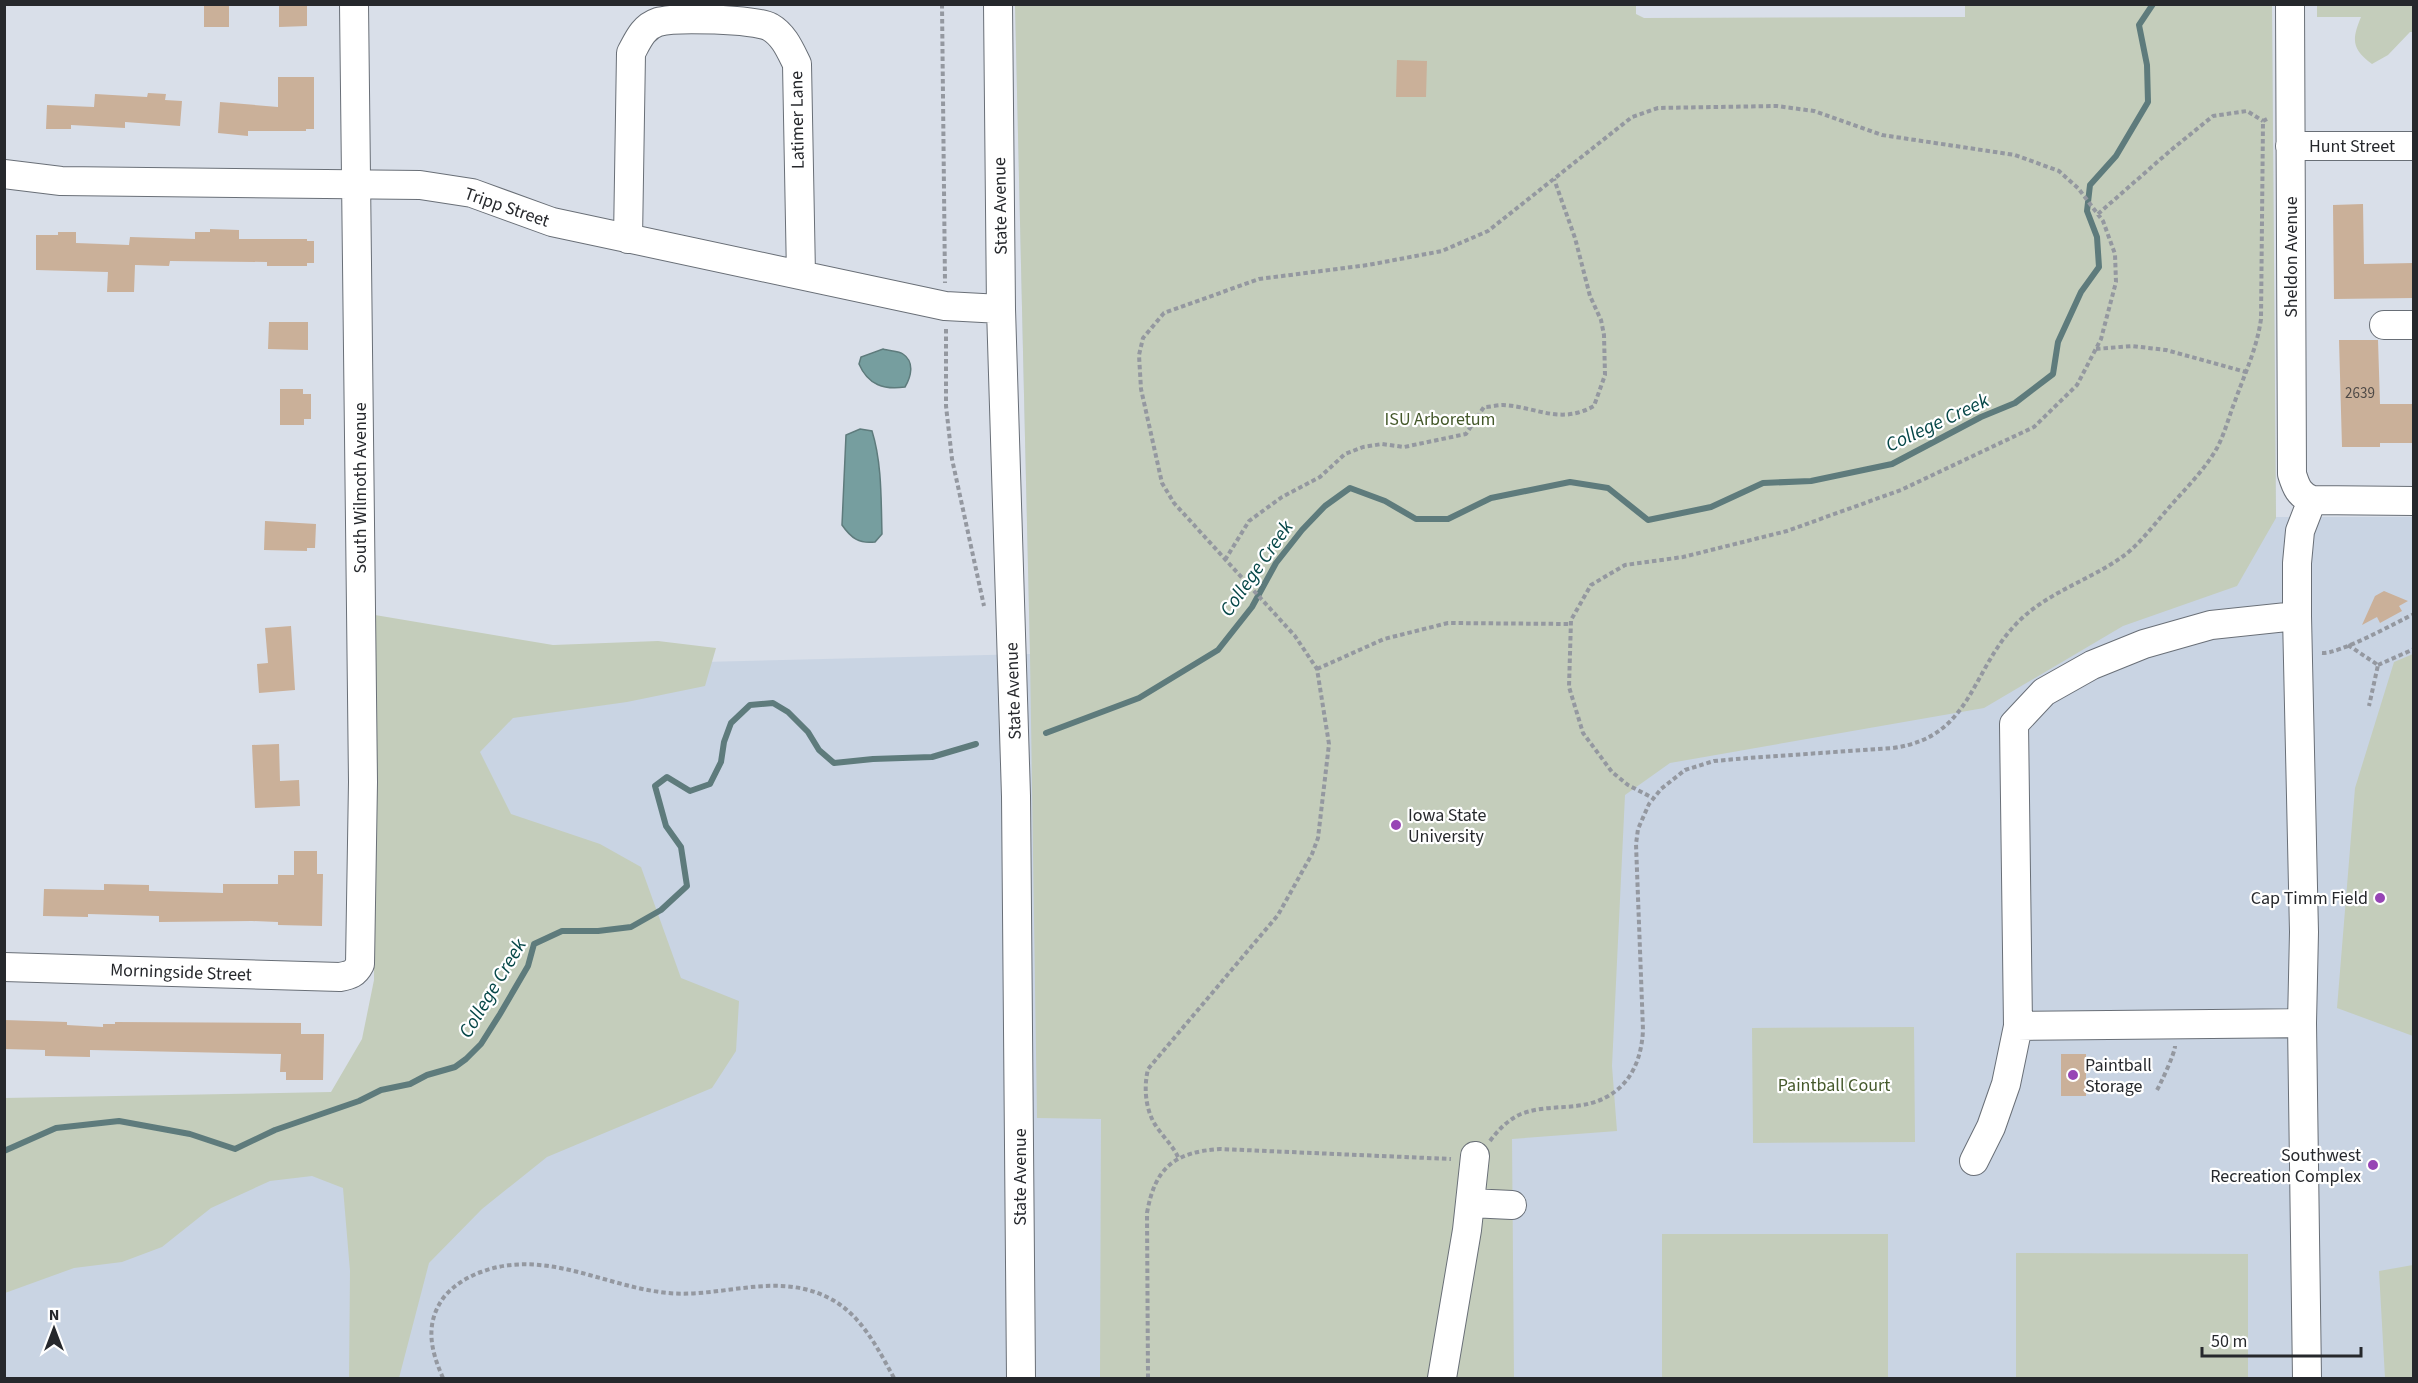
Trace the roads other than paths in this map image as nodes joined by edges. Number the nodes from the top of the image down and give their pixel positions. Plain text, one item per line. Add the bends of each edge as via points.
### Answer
1 (354, 4) edge
2 (998, 4) edge
3 (2290, 4) edge
4 (2290, 146) junction
5 (2414, 146) edge
6 (4, 174) edge
7 (355, 184) junction
8 (628, 239) junction
9 (801, 275) junction
10 (1001, 309) junction
11 (2384, 325) dead end
12 (2414, 325) edge
13 (2312, 500) junction
14 (2414, 501) edge
15 (2297, 616) junction
16 (4, 967) edge
17 (357, 971) joint
18 (2302, 1023) junction
19 (2018, 1026) junction
20 (1475, 1156) road end
21 (1974, 1161) dead end
22 (1470, 1203) junction
23 (1512, 1205) dead end
24 (1021, 1378) edge
25 (1442, 1378) edge
26 (2307, 1378) edge

1 - 7 street, South Wilmoth Avenue
2 - 10 street, State Avenue
3 - 4 street, Sheldon Avenue
4 - 5 street, Hunt Street
4 - 13 street, Sheldon Avenue via 2292,474 2302,496
6 - 7 street, Tripp Street via 61,182
7 - 8 street, Tripp Street via 448,188 552,222
7 - 17 street, South Wilmoth Avenue via 363,782 361,953
8 - 9 street, Tripp Street
8 - 9 street, Latimer Lane via 631,53 642,32 658,22 748,21 769,27 784,39 797,64
9 - 10 street, Tripp Street via 945,306
10 - 24 street, State Avenue via 1016,796
11 - 12 street
13 - 14 street
13 - 15 street via 2300,531
15 - 18 street via 2304,932
15 - 19 street via 2211,625 2144,644 2092,665 2044,692 2014,724
16 - 17 street, Morningside Street via 340,977
18 - 19 street
18 - 26 street
19 - 21 street via 2006,1084
20 - 22 street
22 - 23 street
22 - 25 street

